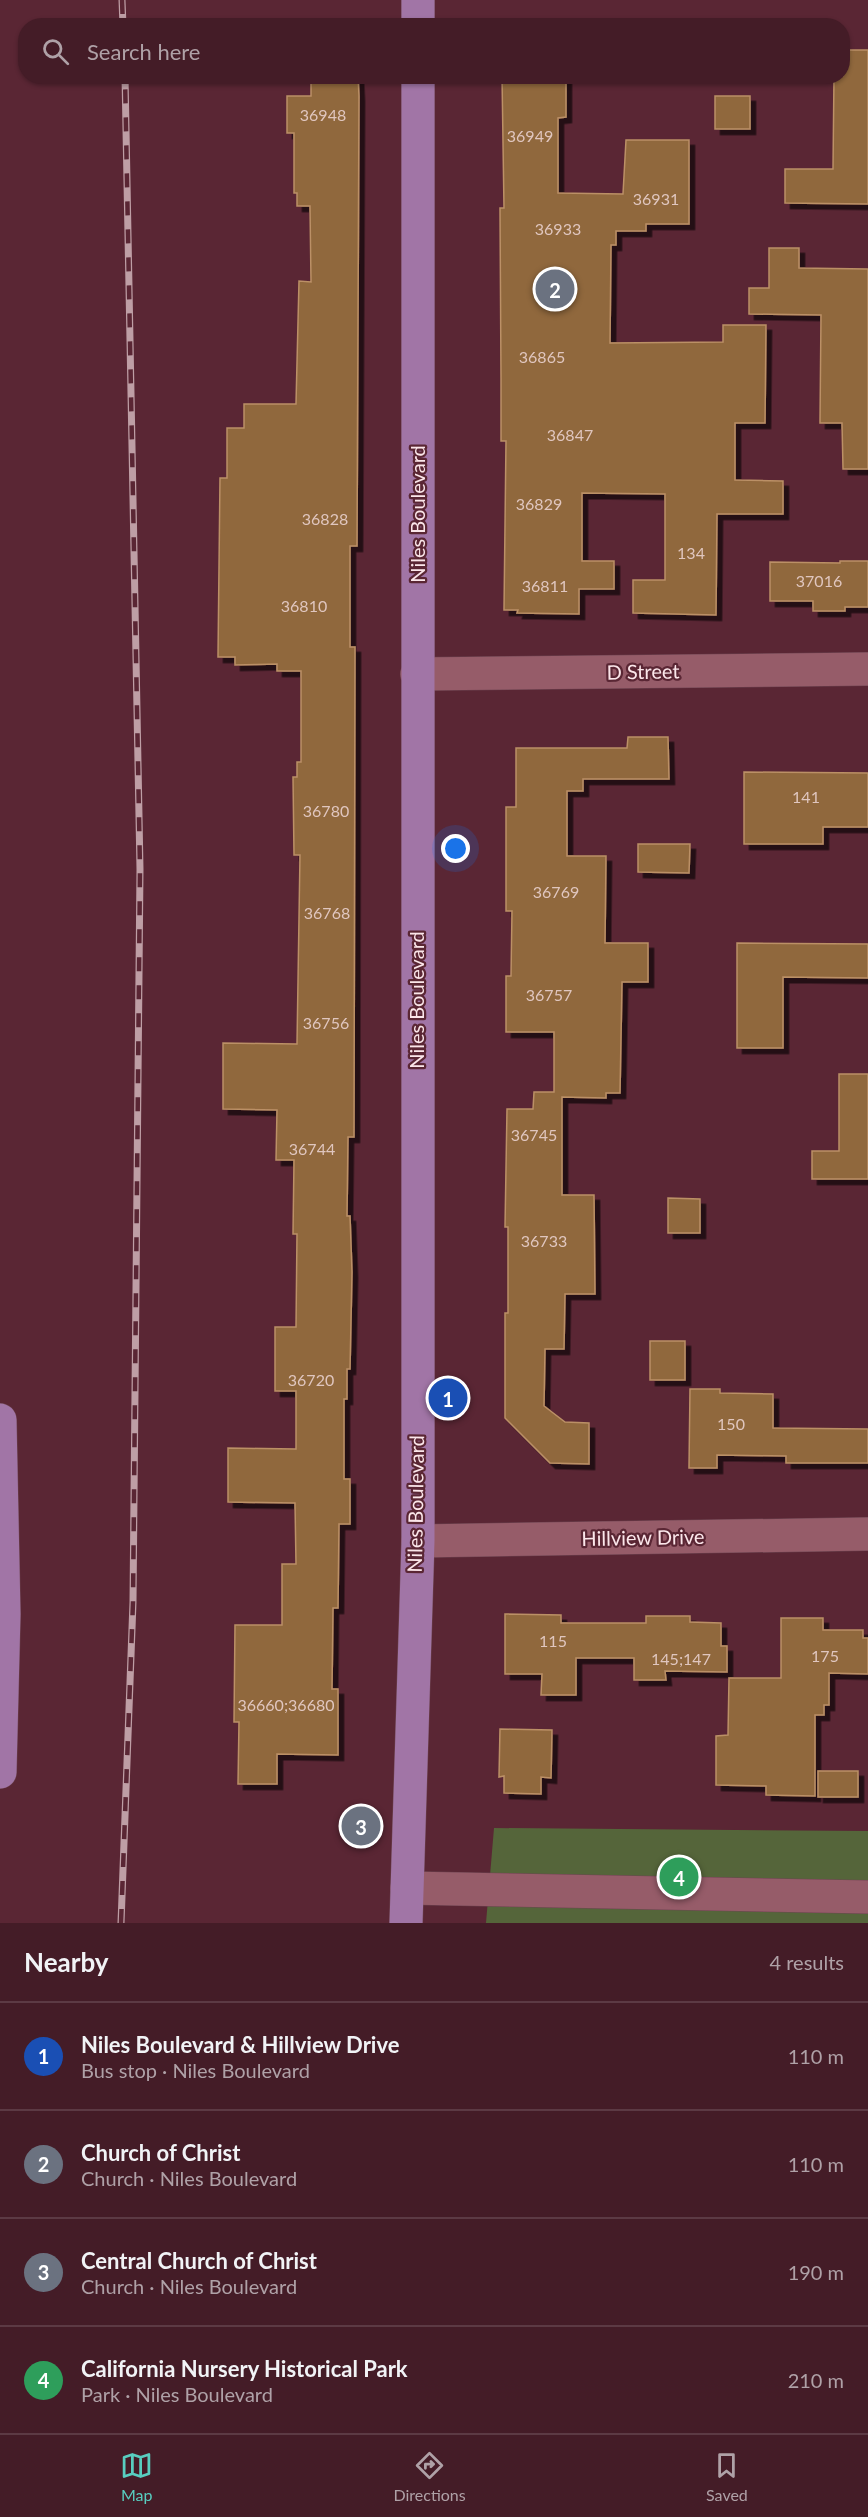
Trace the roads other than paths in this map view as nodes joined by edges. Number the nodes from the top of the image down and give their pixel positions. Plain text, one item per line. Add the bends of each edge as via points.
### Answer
1 (418, 0) edge
2 (418, 18) edge
3 (418, 84) edge
4 (868, 669) edge
5 (417, 674) junction
6 (0, 1420) edge
7 (868, 1534) edge
8 (418, 1541) junction
9 (0, 1772) edge
10 (408, 1888) junction
11 (868, 1898) edge
12 (406, 1923) edge

1 - 2 main road
3 - 5 main road, Niles Boulevard
4 - 5 street, D Street
5 - 8 main road, Niles Boulevard
6 - 9 main road via 4,1614
7 - 8 street, Hillview Drive
8 - 10 main road, Niles Boulevard
10 - 11 street
10 - 12 main road, Niles Boulevard

